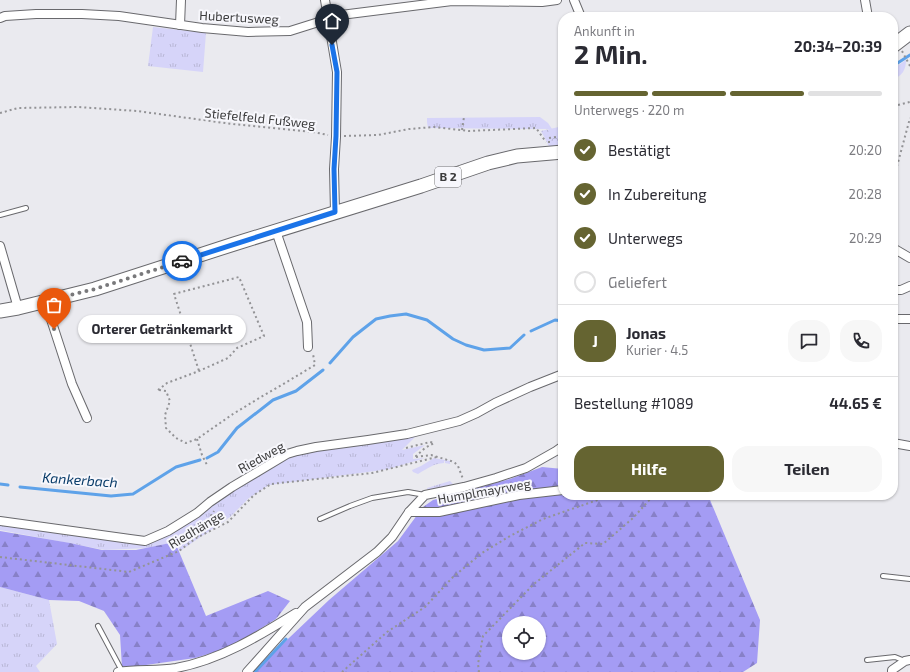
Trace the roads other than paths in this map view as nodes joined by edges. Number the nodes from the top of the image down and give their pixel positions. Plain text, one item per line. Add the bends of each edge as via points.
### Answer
1 (181, 0) edge
2 (325, 0) edge
3 (557, 0) edge
4 (574, 0) edge
5 (866, 0) edge
6 (579, 12) edge
7 (867, 12) edge
8 (0, 18) edge
9 (328, 18) junction
10 (180, 25) junction
11 (910, 33) edge
12 (898, 42) edge
13 (558, 152) edge
14 (26, 208) dead end
15 (335, 212) junction
16 (0, 215) edge
17 (276, 231) junction
18 (0, 246) edge
19 (898, 251) edge
20 (910, 258) edge
21 (910, 286) edge
22 (898, 290) edge
23 (45, 301) junction
24 (18, 308) junction
25 (0, 311) edge
26 (898, 319) edge
27 (910, 320) edge
28 (311, 349) road end
29 (558, 376) edge
30 (86, 418) dead end
31 (898, 444) edge
32 (910, 446) edge
33 (558, 450) edge
34 (558, 491) edge
35 (425, 495) junction
36 (409, 512) junction
37 (320, 519) dead end
38 (0, 521) edge
39 (883, 576) dead end
40 (910, 579) edge
41 (305, 608) junction
42 (98, 626) dead end
43 (867, 660) dead end
44 (907, 660) edge
45 (890, 671) edge
46 (120, 672) edge
47 (247, 672) edge

1 - 10 street, Hubertusweg
2 - 9 street
3 - 9 street, Hubertusweg via 452,1
4 - 6 street
5 - 7 street
8 - 10 street, Hubertusweg via 36,14 82,14 119,16
9 - 10 street, Hubertusweg via 290,31 248,32
9 - 15 street via 337,72
11 - 12 main road
13 - 15 main road, B 2 via 517,156 488,163
14 - 16 lane
15 - 17 main road, B 2
17 - 23 main road, B 2 via 95,289
17 - 28 street via 307,322
18 - 24 street
19 - 20 street
21 - 22 street
23 - 24 main road, B 2
23 - 30 street
24 - 25 main road, B 2
26 - 27 street
29 - 38 street, Riedweg via 459,421 407,434 316,447 287,454 232,487 182,523 145,541
31 - 32 street
33 - 35 street via 526,468 464,487
34 - 36 street, Humplmayrweg via 519,495 440,512
35 - 36 street
35 - 37 lane via 408,492 372,498
36 - 41 street via 392,538 377,552
39 - 40 lane
41 - 46 street via 262,634 200,662 176,668
41 - 47 street
42 - 46 lane
43 - 44 lane via 895,657
44 - 45 street

